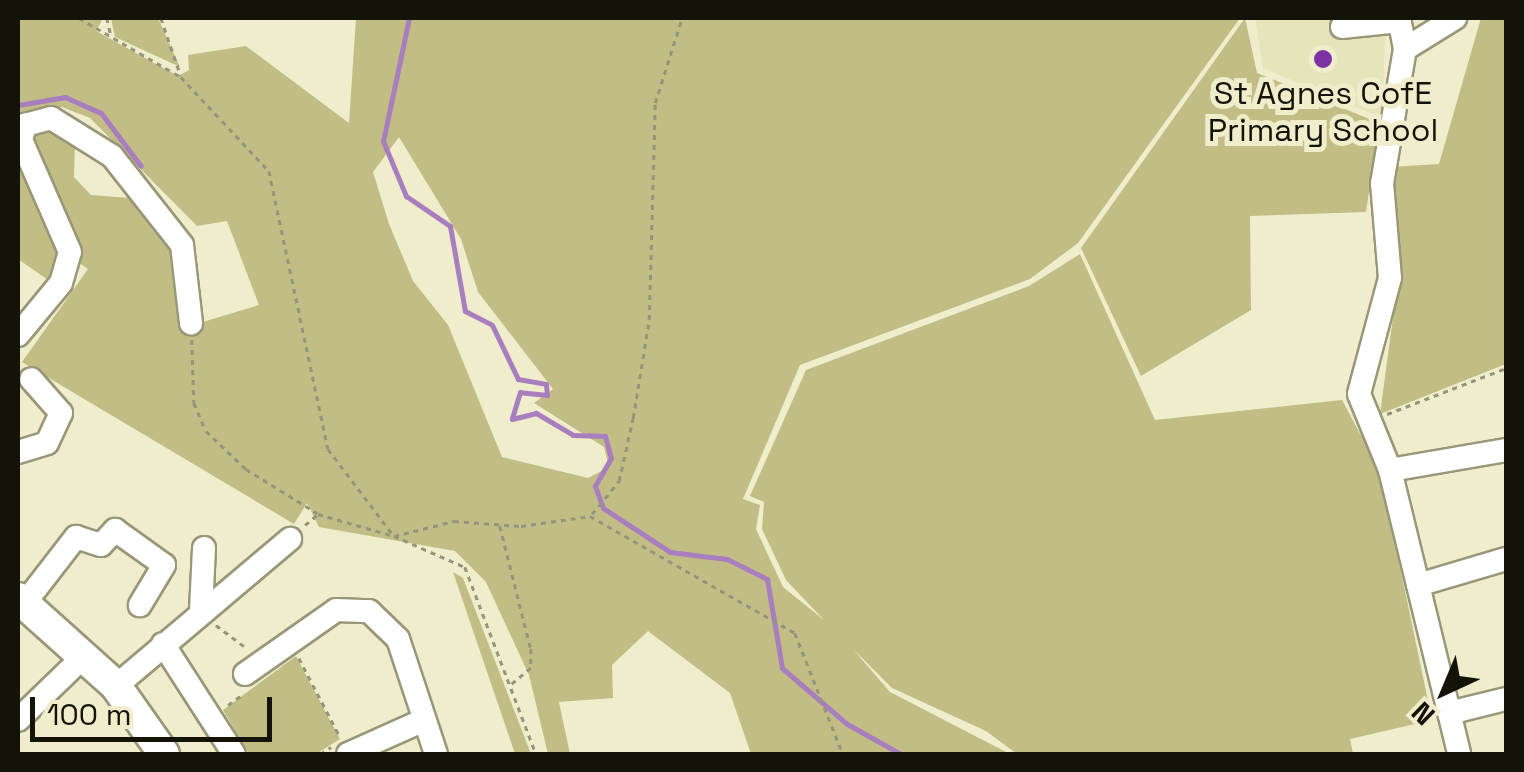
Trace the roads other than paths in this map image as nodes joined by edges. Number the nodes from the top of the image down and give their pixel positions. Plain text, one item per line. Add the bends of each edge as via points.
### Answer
1 (1455, 18) edge
2 (1400, 19) edge
3 (1342, 28) dead end
4 (1406, 50) junction
5 (192, 323) road end
6 (18, 334) edge
7 (31, 379) dead end
8 (1506, 450) edge
9 (18, 452) edge
10 (1390, 470) junction
11 (290, 538) road end
12 (204, 548) dead end
13 (1506, 559) edge
14 (1418, 585) junction
15 (21, 601) edge
16 (140, 605) dead end
17 (200, 611) junction
18 (163, 644) junction
19 (84, 656) junction
20 (251, 675) road end
21 (116, 686) junction
22 (1506, 698) edge
23 (23, 704) edge
24 (1449, 713) junction
25 (424, 720) junction
26 (345, 747) edge
27 (164, 754) edge
28 (234, 754) edge
29 (436, 754) edge
30 (1459, 754) edge

1 - 4 street
2 - 3 street
2 - 4 street
4 - 10 street via 1383,164 1390,278 1364,360 1365,424
5 - 6 street via 182,245 112,156 51,118 26,125 22,140 70,252
7 - 9 street via 61,413 47,442
8 - 10 street
10 - 14 street
11 - 17 street
12 - 17 street
13 - 14 street
14 - 24 street
15 - 16 street via 76,537 100,545 114,530 164,564
15 - 19 main road
17 - 18 street
18 - 21 street
18 - 28 street
19 - 21 main road
19 - 23 street
20 - 25 street via 336,610 369,611 398,638
21 - 27 main road
22 - 24 street
24 - 30 street
25 - 26 street
25 - 29 street

